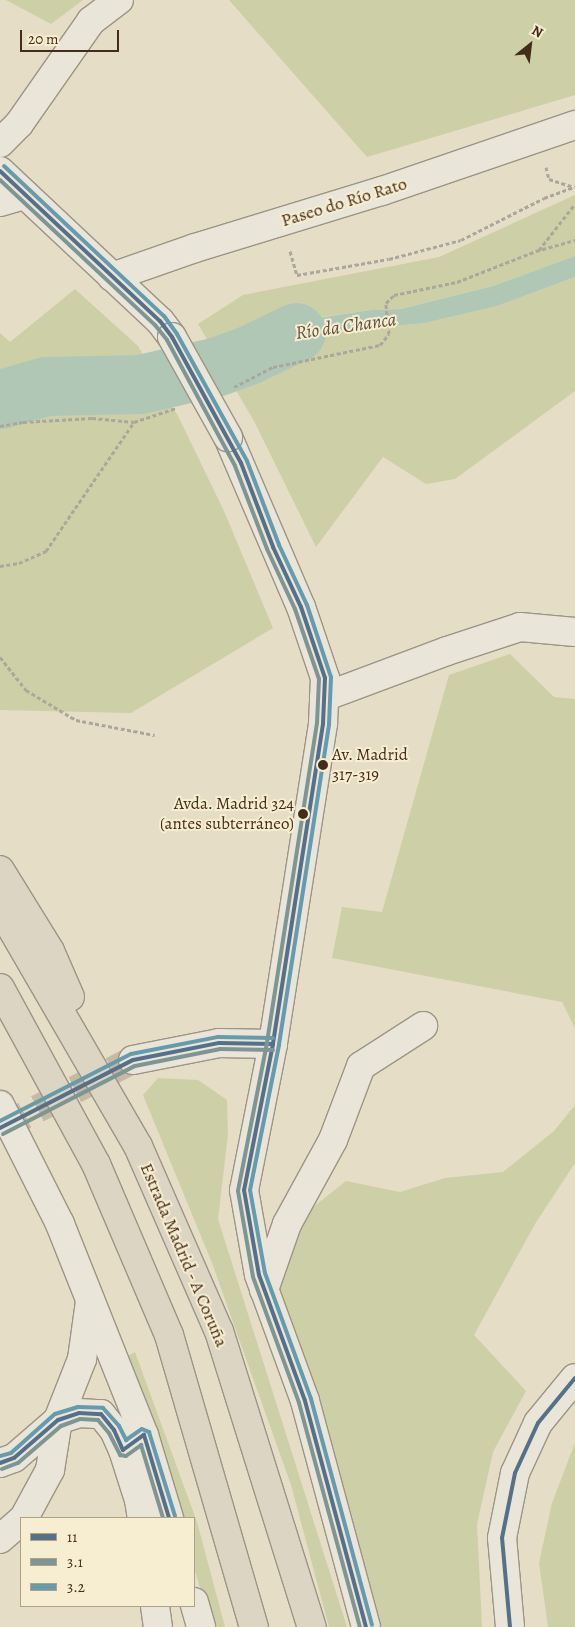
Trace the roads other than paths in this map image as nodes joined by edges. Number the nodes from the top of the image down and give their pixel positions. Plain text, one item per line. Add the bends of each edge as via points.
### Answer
1 (119, 0) edge
2 (575, 125) edge
3 (0, 143) edge
4 (0, 171) edge
5 (12, 198) edge
6 (112, 277) junction
7 (575, 632) edge
8 (324, 697) junction
9 (0, 870) edge
10 (0, 908) edge
11 (0, 988) edge
12 (423, 1026) dead end
13 (273, 1044) junction
14 (133, 1060) tunnel mouth
15 (0, 1105) edge
16 (138, 1146) junction
17 (264, 1290) junction
18 (90, 1300) junction
19 (575, 1378) edge
20 (58, 1420) junction
21 (133, 1442) junction
22 (0, 1463) edge
23 (25, 1517) edge
24 (142, 1517) edge
25 (169, 1517) edge
26 (20, 1522) edge
27 (0, 1539) edge
28 (195, 1606) edge
29 (155, 1607) edge
30 (158, 1627) edge
31 (201, 1627) edge
32 (254, 1627) edge
33 (312, 1627) edge
34 (366, 1627) edge
35 (510, 1627) edge

1 - 3 street via 91,21 19,124
2 - 6 street, Paseo do Río Rato via 382,191
4 - 5 street
5 - 6 street
6 - 8 street, bridge via 172,336 228,437 301,608 325,678
7 - 8 street via 520,627
8 - 13 street via 323,724
9 - 16 highway via 50,951
10 - 16 highway, Estrada Madrid - A Coruña
11 - 32 highway via 96,1164 168,1335
12 - 17 street via 361,1066 333,1140 287,1224
13 - 14 street via 219,1043
13 - 17 street via 244,1190 258,1275
15 - 18 street via 60,1224
16 - 33 highway, Estrada Madrid - A Coruña via 219,1330
17 - 34 street via 305,1401
18 - 20 street via 82,1359
18 - 21 street
19 - 35 street via 538,1423 514,1473 502,1538
20 - 21 street via 79,1413 101,1414 114,1430
20 - 22 street via 14,1458
20 - 23 street via 50,1470
21 - 24 street
21 - 25 street
26 - 27 street
28 - 31 street
29 - 30 street

